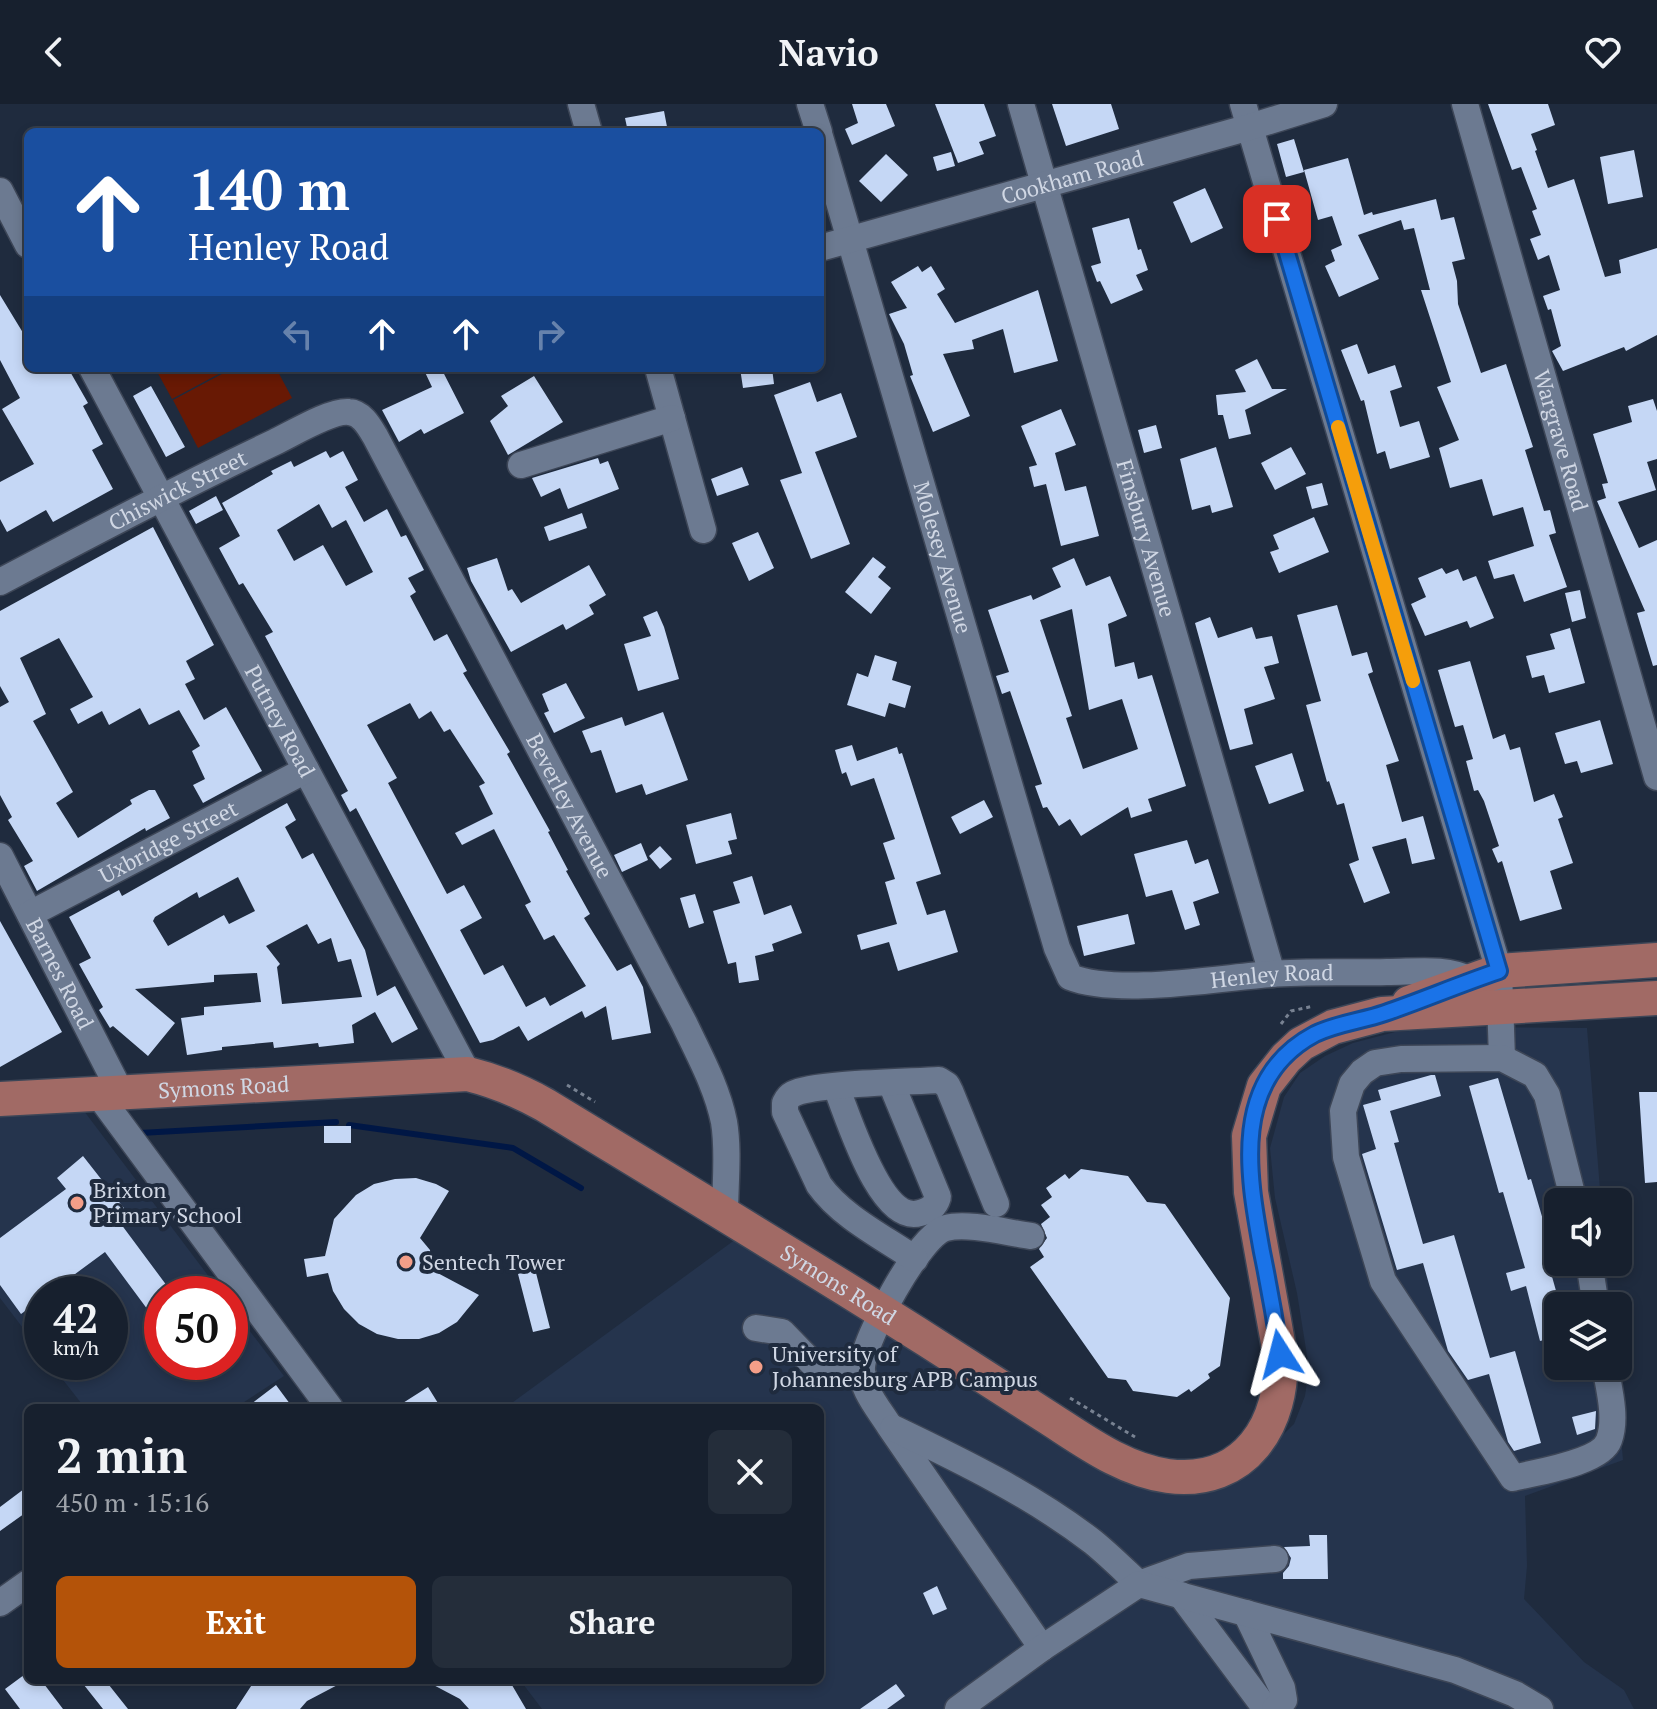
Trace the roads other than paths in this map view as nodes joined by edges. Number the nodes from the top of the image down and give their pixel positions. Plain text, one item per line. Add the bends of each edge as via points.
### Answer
1 (581, 104) edge
2 (810, 104) edge
3 (1021, 104) edge
4 (1324, 104) edge
5 (1465, 104) edge
6 (1247, 116) edge
7 (588, 128) edge
8 (817, 128) edge
9 (824, 150) edge
10 (1045, 185) junction
11 (0, 191) edge
12 (24, 237) edge
13 (851, 239) junction
14 (824, 247) edge
15 (94, 372) edge
16 (659, 372) edge
17 (359, 415) joint
18 (674, 425) junction
19 (612, 451) dead end
20 (521, 465) dead end
21 (160, 497) junction
22 (703, 530) dead end
23 (0, 582) edge
24 (306, 770) junction
25 (1657, 777) edge
26 (0, 856) edge
27 (30, 914) junction
28 (1657, 960) edge
29 (1272, 974) junction
30 (1485, 975) junction
31 (1070, 977) joint
32 (1657, 998) edge
33 (1500, 1007) junction
34 (1382, 1014) junction
35 (1502, 1058) junction
36 (468, 1074) junction
37 (891, 1083) junction
38 (836, 1087) junction
39 (110, 1093) junction
40 (0, 1099) edge
41 (1570, 1188) edge
42 (996, 1204) dead end
43 (725, 1215) junction
44 (1031, 1236) dead end
45 (915, 1259) junction
46 (881, 1311) junction
47 (756, 1328) dead end
48 (863, 1375) junction
49 (1607, 1380) edge
50 (327, 1404) edge
51 (890, 1427) junction
52 (1275, 1559) dead end
53 (1139, 1584) junction
54 (24, 1586) edge
55 (1181, 1595) junction
56 (0, 1603) edge
57 (1246, 1613) junction
58 (1042, 1648) junction
59 (958, 1709) edge
60 (1273, 1709) edge
61 (1540, 1709) edge

1 - 7 street
2 - 8 street, Molesey Avenue
3 - 10 street, Finsbury Avenue
4 - 6 street, Cookham Road
5 - 25 street, Wargrave Road
6 - 10 street, Cookham Road
6 - 30 street
9 - 13 street, Molesey Avenue
10 - 13 street, Cookham Road
10 - 29 street, Finsbury Avenue
11 - 12 street
13 - 14 street, Cookham Road
13 - 31 street, Molesey Avenue via 1057,948
15 - 21 street, Putney Road
16 - 18 street
17 - 21 street, Chiswick Street via 338,413
17 - 43 street, Beverley Avenue via 375,436 702,1061 724,1125
18 - 19 street
18 - 20 street
18 - 22 street
21 - 23 street, Chiswick Street
21 - 24 street, Putney Road
24 - 27 street, Uxbridge Street
24 - 36 street, Putney Road
26 - 27 street, Barnes Road
27 - 39 street, Barnes Road
28 - 30 main road, Henley Road
29 - 30 street, Henley Road via 1443,970
29 - 31 street, Henley Road via 1116,985
30 - 33 street
30 - 34 main road, Henley Road
32 - 33 main road
33 - 34 main road
33 - 35 street
34 - 46 main road, Symons Road via 1333,1027 1301,1044 1258,1099 1249,1136 1250,1178 1282,1377 1265,1431 1227,1466 1181,1477 1125,1463
35 - 41 street via 1542,1082
35 - 49 street via 1383,1060 1352,1084 1343,1111 1346,1157 1383,1281 1513,1478 1586,1459 1604,1449 1612,1409
36 - 39 main road, Symons Road
36 - 43 main road, Symons Road via 515,1088
37 - 38 street
37 - 38 street via 938,1197 929,1210 914,1214 884,1197
37 - 42 street via 939,1080 947,1085
38 - 45 street via 796,1093 785,1103 785,1112 826,1195
39 - 40 main road, Symons Road
39 - 50 street, Barnes Road
43 - 46 main road, Symons Road
44 - 45 street via 945,1228
45 - 46 street
46 - 48 street via 866,1347
47 - 48 street via 782,1332 815,1366
48 - 51 street
51 - 53 street via 1032,1500 1094,1543
51 - 58 street
52 - 53 street via 1189,1566
53 - 55 street
53 - 58 street
54 - 56 street
55 - 57 street
55 - 60 street via 1263,1705
57 - 60 street via 1282,1688 1284,1700
57 - 61 street via 1455,1670
58 - 59 street

